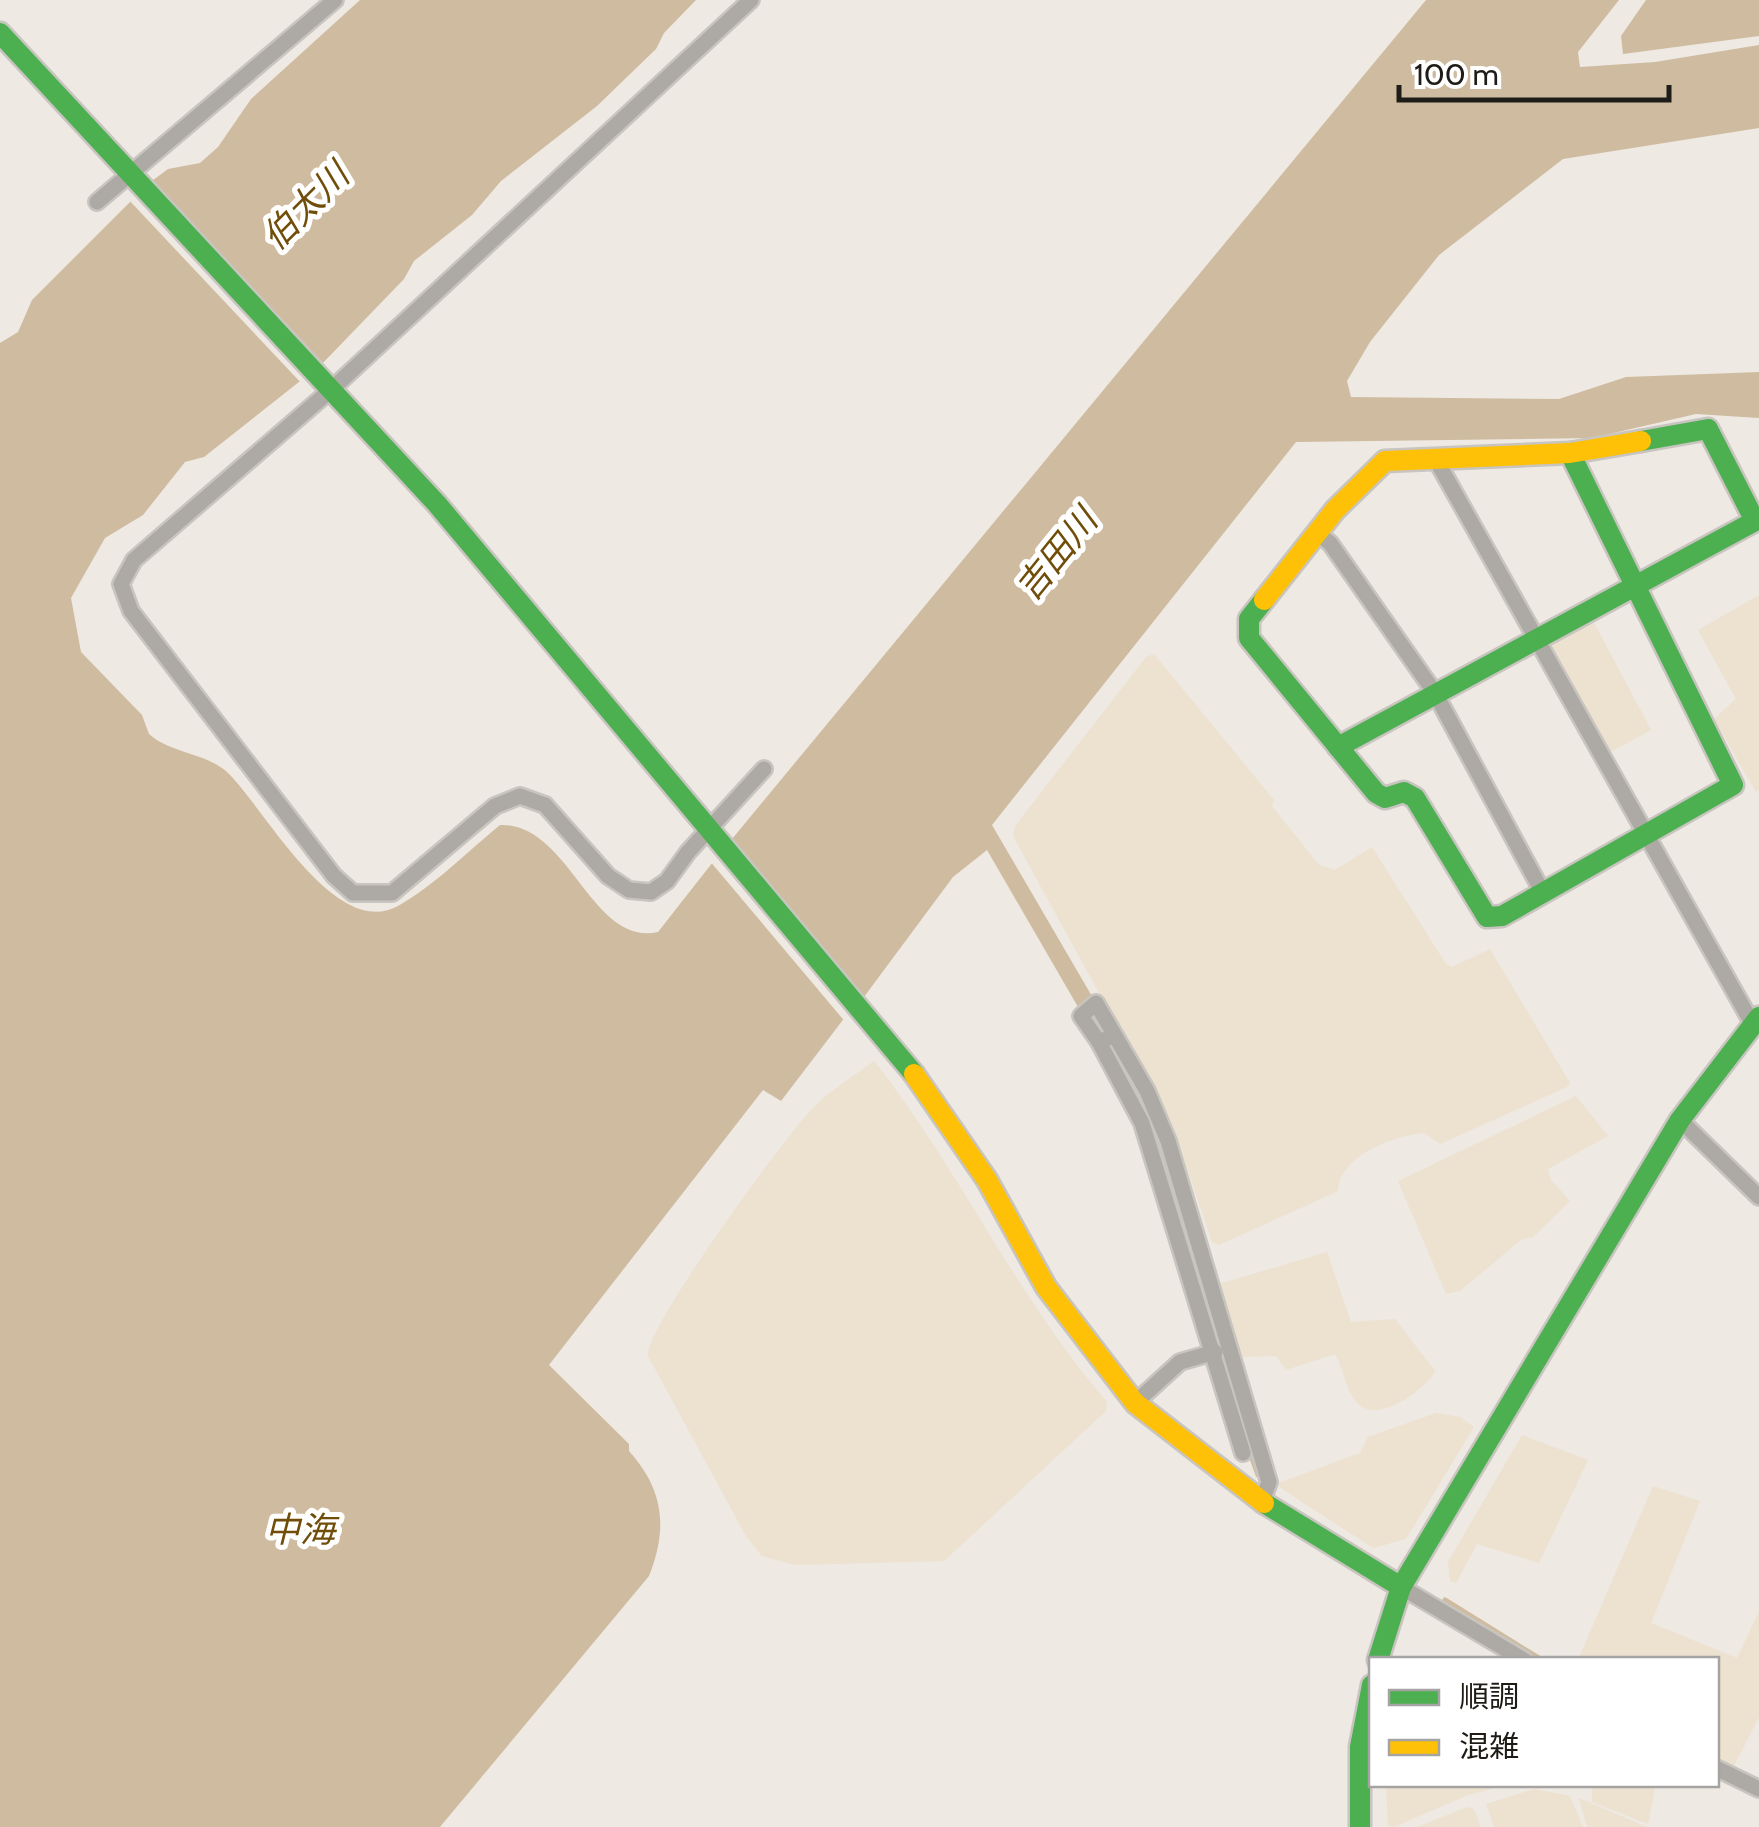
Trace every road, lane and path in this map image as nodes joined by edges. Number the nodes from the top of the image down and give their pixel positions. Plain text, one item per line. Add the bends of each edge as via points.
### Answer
1 (335, 0) edge
2 (751, 0) edge
3 (0, 33) edge
4 (128, 174) junction
5 (97, 202) dead end
6 (333, 388) junction
7 (1570, 453) junction
8 (1435, 458) junction
9 (1757, 520) edge
10 (1318, 534) junction
11 (1634, 583) junction
12 (1535, 640) junction
13 (1435, 694) junction
14 (1338, 746) junction
15 (764, 769) dead end
16 (1647, 836) junction
17 (714, 838) junction
18 (1543, 893) junction
19 (1086, 1011) dead end
20 (1756, 1020) edge
21 (1680, 1120) junction
22 (1759, 1198) edge
23 (1196, 1260) junction
24 (1215, 1352) junction
25 (1136, 1403) junction
26 (1242, 1453) dead end
27 (1262, 1502) junction
28 (1401, 1587) junction
29 (1379, 1657) edge
30 (1519, 1657) edge
31 (1369, 1700) edge
32 (1719, 1769) edge
33 (1759, 1789) edge
34 (1360, 1827) edge

1 - 4 street
2 - 6 street
3 - 4 street
4 - 5 street
4 - 6 street
6 - 17 street
6 - 17 street via 134,560 122,584 131,611 334,876 353,893 392,893 495,806 520,796 545,805 608,876 629,890 662,886
7 - 8 street
7 - 9 street via 1708,430
7 - 11 street
8 - 10 street via 1380,463
8 - 12 street
9 - 11 street
10 - 13 street
10 - 14 street via 1246,632
11 - 12 street
11 - 16 street via 1734,782
12 - 13 street
12 - 16 street
13 - 14 street
13 - 18 street
14 - 18 street via 1380,796 1404,792 1415,798 1480,913 1502,916
15 - 17 street
16 - 18 street
16 - 20 street
17 - 25 street via 906,1061 988,1180 1046,1286
19 - 23 street via 1096,1003 1106,1039 1162,1123
20 - 21 street
21 - 22 street
21 - 28 street
23 - 24 street
23 - 27 street via 1269,1482
24 - 25 street via 1180,1362
24 - 26 street
25 - 27 street
27 - 28 street
28 - 29 street
28 - 30 street
31 - 34 street via 1360,1747
32 - 33 street

